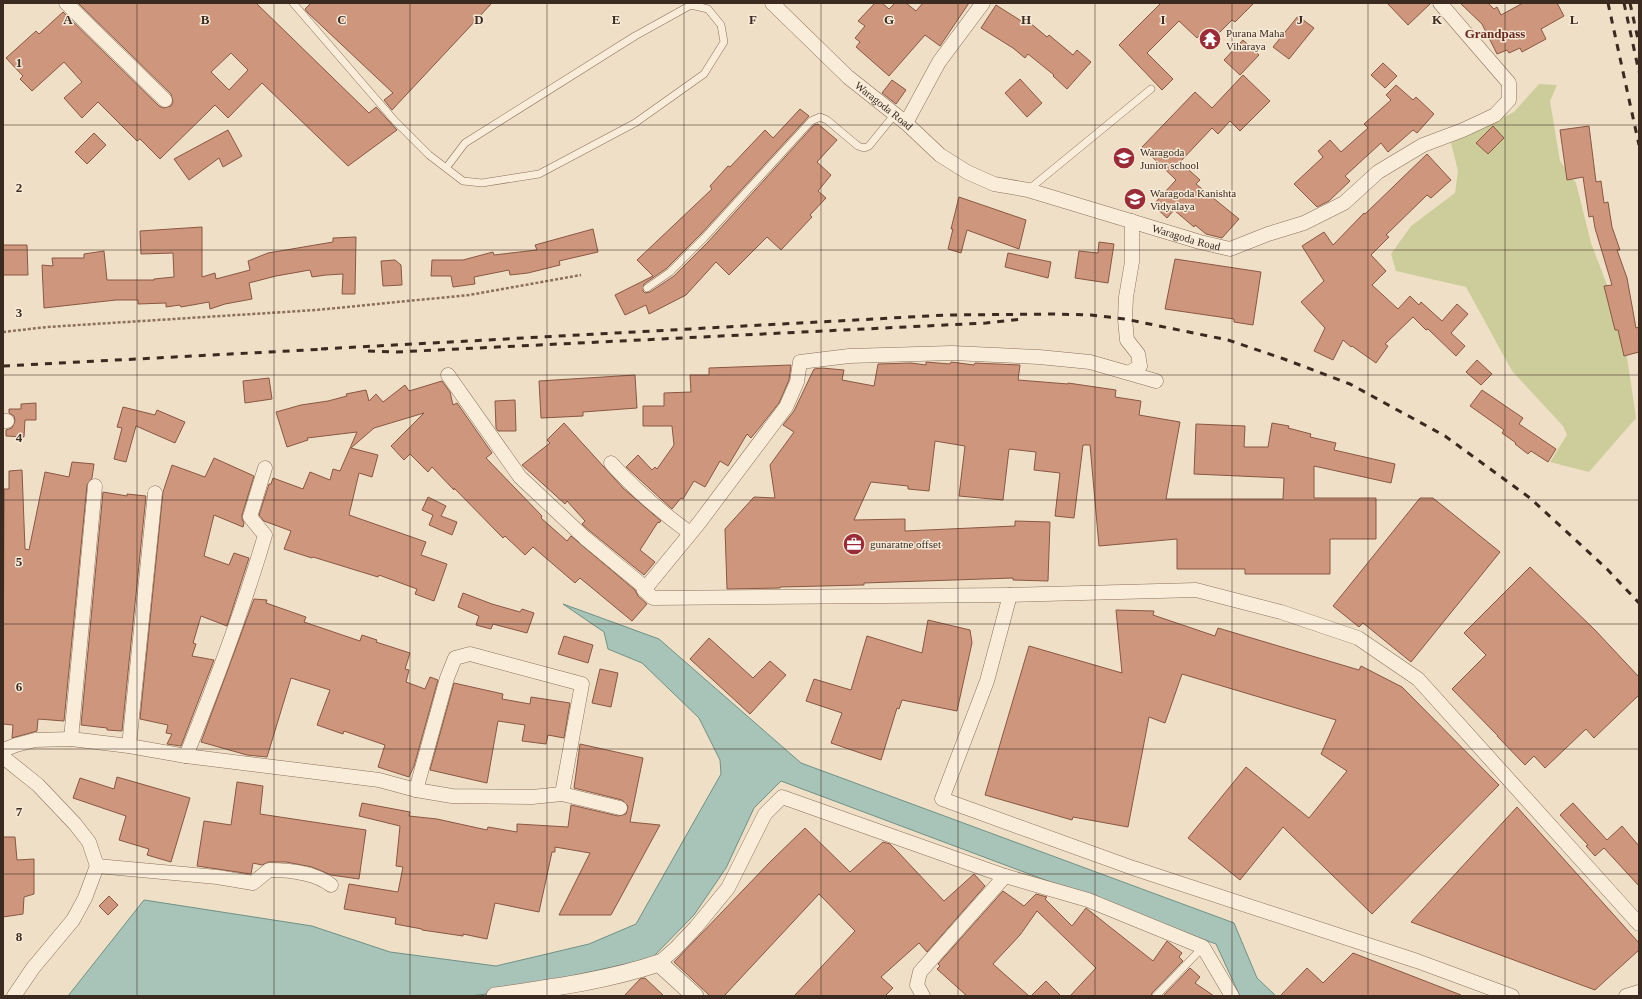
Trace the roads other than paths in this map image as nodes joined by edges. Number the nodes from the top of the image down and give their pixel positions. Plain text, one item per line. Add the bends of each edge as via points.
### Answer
1 (66, 3) edge
2 (294, 3) edge
3 (772, 3) edge
4 (983, 3) edge
5 (1440, 3) edge
6 (1151, 89) dead end
7 (165, 100) dead end
8 (901, 118) junction
9 (446, 168) junction
10 (1028, 190) junction
11 (1132, 221) junction
12 (647, 288) dead end
13 (1129, 373) junction
14 (448, 375) dead end
15 (1156, 381) dead end
16 (611, 463) dead end
17 (265, 468) dead end
18 (95, 486) dead end
19 (155, 492) dead end
20 (690, 534) junction
21 (644, 590) junction
22 (1010, 595) junction
23 (71, 739) junction
24 (129, 746) junction
25 (3, 750) edge
26 (186, 756) junction
27 (3, 757) edge
28 (416, 790) junction
29 (562, 794) junction
30 (620, 808) dead end
31 (97, 866) junction
32 (1005, 876) junction
33 (331, 885) dead end
34 (1639, 924) edge
35 (1203, 947) junction
36 (659, 963) junction
37 (1639, 992) edge
38 (14, 996) edge
39 (495, 996) edge
40 (695, 996) edge
41 (924, 996) edge
42 (1156, 996) edge
43 (1232, 996) edge
44 (1512, 996) edge
45 (1626, 996) edge

1 - 7 street
2 - 9 lane via 395,121
3 - 8 street, Waragoda Road via 848,77
4 - 8 street
5 - 11 street, Waragoda Road via 1510,82 1509,100 1495,115 1422,145 1378,172 1344,203 1304,223 1230,248 1200,242
6 - 10 lane
8 - 10 street, Waragoda Road via 940,155 967,172 994,184
8 - 12 lane via 864,148 858,146 827,120 820,117 811,121 704,238 670,272
9 - 9 lane via 464,180 482,183 539,174 635,123 704,74 724,42 720,25 708,9 691,5 635,36 465,144
10 - 11 street, Waragoda Road
11 - 13 street via 1132,252 1125,319 1127,340 1138,354 1140,366
13 - 15 street
13 - 20 street via 1090,362 952,353 849,356 800,362 797,382 786,407
14 - 21 street via 520,477 585,538 642,585
16 - 20 street via 626,481 658,510
17 - 26 street via 250,517 265,535 215,683
18 - 23 street
19 - 24 street
20 - 21 street
21 - 22 street via 653,598
22 - 34 street via 1196,590 1281,612 1358,638 1418,679
22 - 44 street via 987,681 942,799 1133,868 1417,961
23 - 24 street
23 - 25 street via 35,740
24 - 26 street
26 - 28 street via 379,780
27 - 31 street via 38,785 75,824 89,842
28 - 29 street via 452,796 490,798 532,798
28 - 29 street via 447,678 455,658 470,654 582,684
29 - 30 street
31 - 33 street via 217,877 253,883 269,870 283,870 322,878
31 - 38 street via 85,898 72,920
32 - 35 street via 1088,900
32 - 36 street via 782,797 765,814 728,888 696,927
32 - 41 street via 920,972 917,985
35 - 42 lane
35 - 43 street
36 - 39 street via 597,980
36 - 40 street
37 - 45 street

